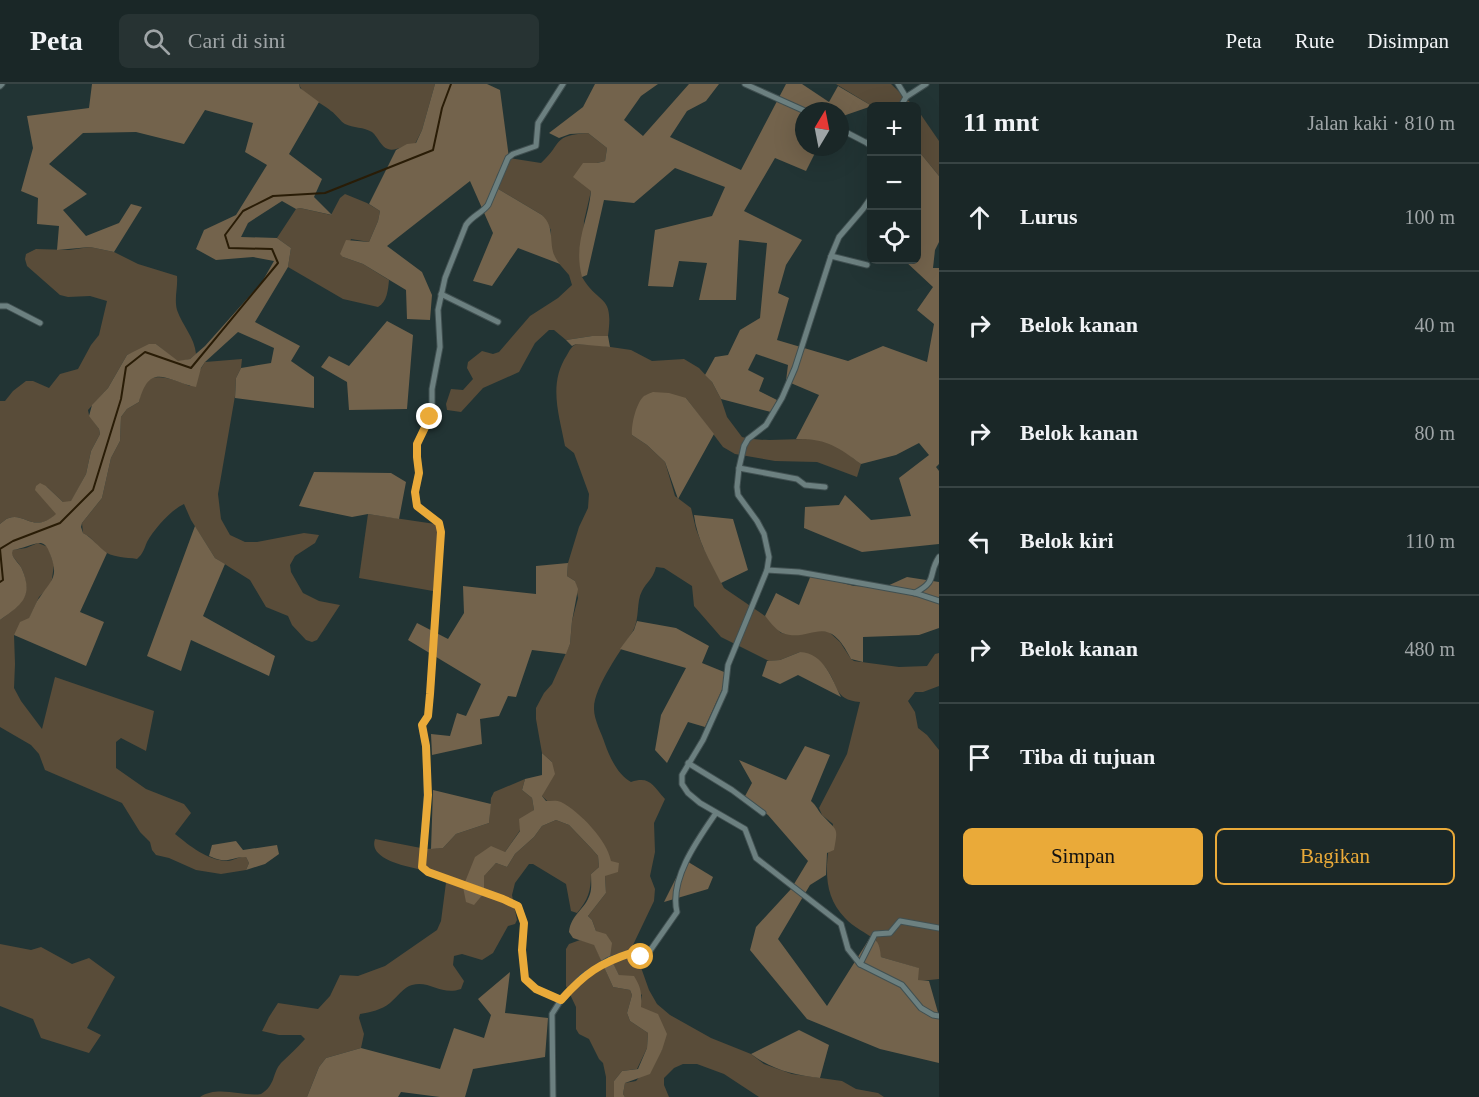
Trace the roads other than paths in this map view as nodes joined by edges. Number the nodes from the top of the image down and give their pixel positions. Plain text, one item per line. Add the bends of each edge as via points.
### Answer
1 (563, 84) edge
2 (745, 84) edge
3 (898, 84) edge
4 (926, 84) edge
5 (906, 97) junction
6 (903, 102) edge
7 (795, 106) edge
8 (849, 133) edge
9 (867, 142) edge
10 (867, 203) edge
11 (831, 256) junction
12 (867, 265) dead end
13 (441, 294) junction
14 (0, 306) edge
15 (498, 322) dead end
16 (40, 323) dead end
17 (739, 468) junction
18 (825, 487) dead end
19 (939, 557) edge
20 (767, 570) junction
21 (915, 593) junction
22 (939, 601) edge
23 (688, 763) junction
24 (716, 813) junction
25 (763, 813) dead end
26 (939, 928) edge
27 (860, 964) junction
28 (561, 1000) junction
29 (939, 1016) edge
30 (553, 1097) edge

1 - 13 street via 538,123 536,146 508,158 488,205 466,225
2 - 7 street
3 - 5 street
4 - 5 street
5 - 6 street
8 - 9 street
10 - 11 street via 839,237
11 - 12 street
11 - 17 street via 789,384 766,424 748,439
13 - 15 street
13 - 28 street via 440,347 432,411 417,444 419,473 415,492 417,506 439,523 441,532 428,716 422,725 428,795 422,867 518,906 524,923 525,979 536,989
14 - 16 street
17 - 18 street
17 - 20 street via 738,495 764,534 769,557
19 - 21 street via 927,586
20 - 21 street
20 - 23 street via 729,665 725,691
21 - 22 street
23 - 24 street via 682,784
23 - 25 street
24 - 27 street via 745,829 756,858 841,924 848,949
24 - 28 street via 690,851 674,899 677,912 647,955 641,957 634,952 609,960 582,977
26 - 27 street via 900,921 890,933 876,934
27 - 29 street via 902,986 921,1008
28 - 30 street via 552,1014

